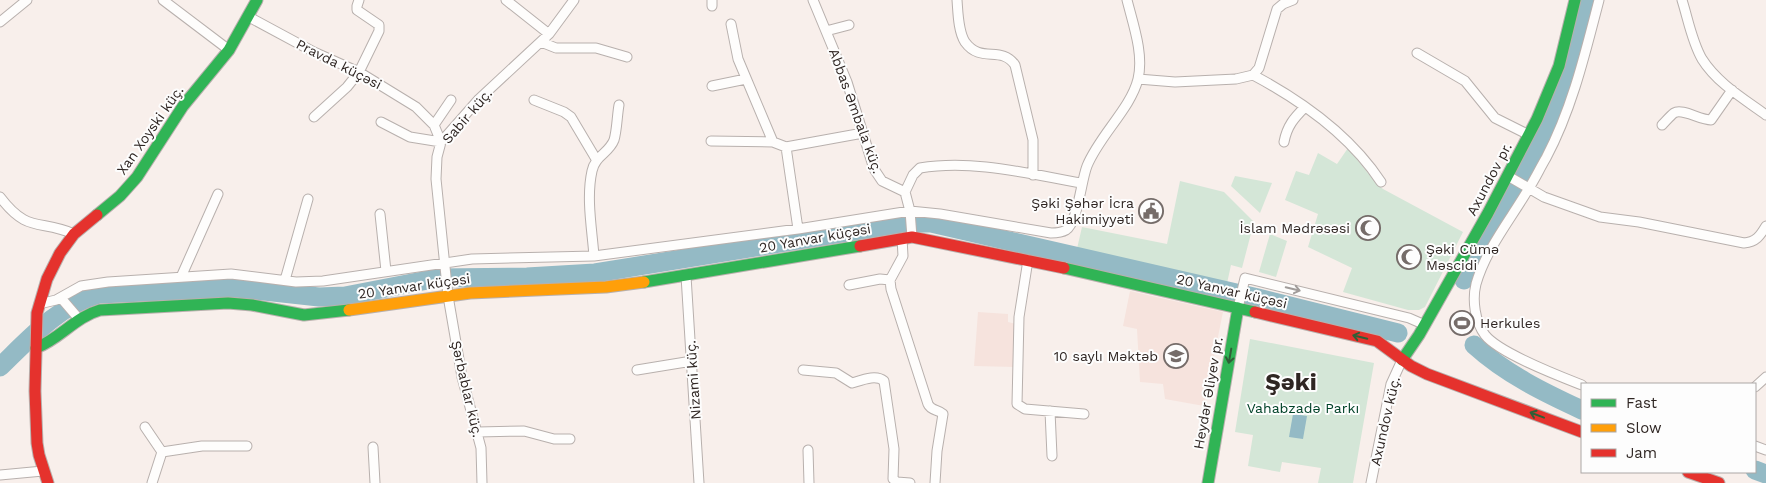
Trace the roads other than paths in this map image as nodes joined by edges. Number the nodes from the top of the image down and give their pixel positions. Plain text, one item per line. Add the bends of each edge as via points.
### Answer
1 (27, 0) edge
2 (163, 0) edge
3 (257, 0) edge
4 (359, 0) edge
5 (506, 0) edge
6 (574, 0) edge
7 (813, 0) edge
8 (957, 0) edge
9 (1126, 0) edge
10 (1293, 0) edge
11 (1575, 0) edge
12 (1598, 0) edge
13 (1682, 0) edge
14 (1276, 5) edge
15 (249, 16) junction
16 (0, 22) edge
17 (731, 24) dead end
18 (849, 25) dead end
19 (826, 32) junction
20 (549, 34) junction
21 (541, 42) junction
22 (229, 50) junction
23 (1417, 53) dead end
24 (627, 57) dead end
25 (359, 72) junction
26 (1253, 75) junction
27 (746, 79) junction
28 (1138, 79) junction
29 (712, 86) dead end
30 (1732, 90) junction
31 (451, 100) dead end
32 (534, 100) dead end
33 (619, 105) dead end
34 (1305, 107) junction
35 (1766, 116) edge
36 (314, 117) dead end
37 (381, 122) dead end
38 (434, 125) junction
39 (1662, 125) dead end
40 (862, 133) junction
41 (1529, 135) junction
42 (711, 141) dead end
43 (441, 142) junction
44 (773, 142) junction
45 (1284, 142) dead end
46 (786, 148) junction
47 (596, 158) junction
48 (1033, 175) junction
49 (1510, 177) junction
50 (1381, 182) dead end
51 (1081, 183) junction
52 (1526, 186) junction
53 (905, 192) junction
54 (218, 194) dead end
55 (0, 197) edge
56 (308, 199) dead end
57 (910, 211) junction
58 (380, 214) dead end
59 (1766, 226) edge
60 (798, 229) junction
61 (74, 234) junction
62 (907, 238) junction
63 (594, 256) junction
64 (1028, 260) junction
65 (444, 263) junction
66 (386, 271) junction
67 (686, 276) junction
68 (181, 277) junction
69 (285, 280) junction
70 (890, 280) junction
71 (849, 285) dead end
72 (448, 296) junction
73 (62, 299) junction
74 (39, 304) junction
75 (1239, 304) junction
76 (76, 317) junction
77 (1425, 325) junction
78 (36, 346) junction
79 (1402, 360) junction
80 (692, 361) junction
81 (637, 370) dead end
82 (803, 370) dead end
83 (1766, 377) edge
84 (1581, 385) edge
85 (1756, 386) edge
86 (1050, 411) junction
87 (1084, 414) dead end
88 (145, 427) dead end
89 (478, 432) junction
90 (1581, 432) edge
91 (570, 439) dead end
92 (247, 446) dead end
93 (373, 447) dead end
94 (808, 450) dead end
95 (162, 452) junction
96 (1052, 456) dead end
97 (43, 472) junction
98 (1691, 473) edge
99 (0, 475) edge
100 (48, 483) edge
101 (152, 483) edge
102 (375, 483) edge
103 (482, 483) edge
104 (699, 483) edge
105 (809, 483) edge
106 (910, 483) edge
107 (935, 483) edge
108 (1208, 483) edge
109 (1371, 483) edge
110 (1719, 483) edge

1 - 16 street
2 - 22 street
3 - 15 street, Xan Xoyski küç.
4 - 25 street via 357,10 380,28
5 - 20 street
6 - 20 street, Sabir küç.
7 - 19 street, Abbas Əmbala küç.
8 - 48 street via 964,41 983,55 1010,57 1015,65 1033,140
9 - 28 street via 1138,49
10 - 14 street
11 - 41 street, Axundov pr. via 1558,68
12 - 52 street via 1572,94 1550,149
13 - 30 street via 1702,58 1713,74
14 - 26 street via 1259,68
15 - 22 street, Xan Xoyski küç.
15 - 25 street, Pravda küçəsi via 314,52
17 - 27 street
18 - 19 street
19 - 40 street, Abbas Əmbala küç. via 847,82
20 - 21 street, Sabir küç.
21 - 24 street via 556,48 596,48
21 - 43 street, Sabir küç. via 479,99
22 - 61 street, Xan Xoyski küç. via 183,106 137,177 120,196
23 - 41 street via 1465,81 1495,118
25 - 36 street
25 - 38 street, Pravda küçəsi via 416,107
26 - 28 street via 1175,82
26 - 34 street
27 - 29 street
27 - 44 street
28 - 51 street via 1132,94 1093,152
30 - 35 street
30 - 39 street via 1711,120 1681,111
31 - 38 street
32 - 47 street via 571,117
33 - 47 street via 614,140 607,151
34 - 45 street via 1291,121
34 - 50 street via 1344,138 1369,163
37 - 43 street via 410,137
38 - 43 street, Pravda küçəsi
40 - 46 street
40 - 53 street, Abbas Əmbala küç. via 878,177
41 - 49 street, Axundov pr.
42 - 44 street
43 - 65 street, Sabir küç. via 436,179
44 - 46 street
46 - 60 street
47 - 63 street via 590,195
48 - 51 street
48 - 53 street via 970,165 927,167 920,168 913,175
49 - 52 street
49 - 77 street, Axundov pr.
51 - 57 street via 1071,224 1066,230 1051,233
52 - 59 street via 1544,197 1600,217 1744,243 1758,238
52 - 84 street via 1482,268 1474,293 1474,307 1484,335 1498,346
53 - 57 street
54 - 68 street
55 - 61 street via 16,216 26,222
56 - 69 street
57 - 60 street
57 - 62 street
58 - 66 street
60 - 63 street
61 - 74 street, Xan Xoyski küç. via 60,253
62 - 64 street, 20 Yanvar küçəsi
62 - 67 street, 20 Yanvar küçəsi
62 - 70 street via 903,256
63 - 65 street via 472,259
64 - 75 street, 20 Yanvar küçəsi
64 - 86 street via 1019,317 1017,404 1025,409
65 - 66 street
65 - 72 street, Sabir küç.
66 - 69 street via 323,281
67 - 72 street, 20 Yanvar küçəsi via 594,289
67 - 80 street, Nizami küç.
68 - 69 street via 231,274
68 - 73 street via 88,284
70 - 71 street
70 - 107 street via 928,404 943,414
72 - 76 street, 20 Yanvar küçəsi via 324,314 304,315 228,303 100,310
72 - 89 street, Şərbablar küç. via 462,377
73 - 74 street
73 - 76 street
74 - 78 street, Xan Xoyski küç.
75 -> 77 street via 1244,282 1409,318
79 -> 75 street, 20 Yanvar küçəsi via 1384,344
75 -> 108 street, Heydər Əliyev pr.
76 - 78 street, 20 Yanvar küçəsi via 51,342
77 - 79 street, Axundov pr.
78 - 97 street via 36,428
90 -> 79 street, 20 Yanvar küçəsi via 1427,374
79 - 109 street, Axundov küç. via 1391,384
80 - 81 street
80 - 104 street, Nizami küç.
82 - 106 street via 836,374 852,383 876,377 884,381 894,449 893,478 897,482
83 - 85 street
86 - 87 street
86 - 96 street
88 - 95 street
89 - 91 street via 524,431 554,439
89 - 103 street, Şərbablar küç.
92 - 95 street via 202,446
93 - 102 street
94 - 105 street
95 - 101 street
97 - 99 street
97 - 100 street
98 - 110 street

